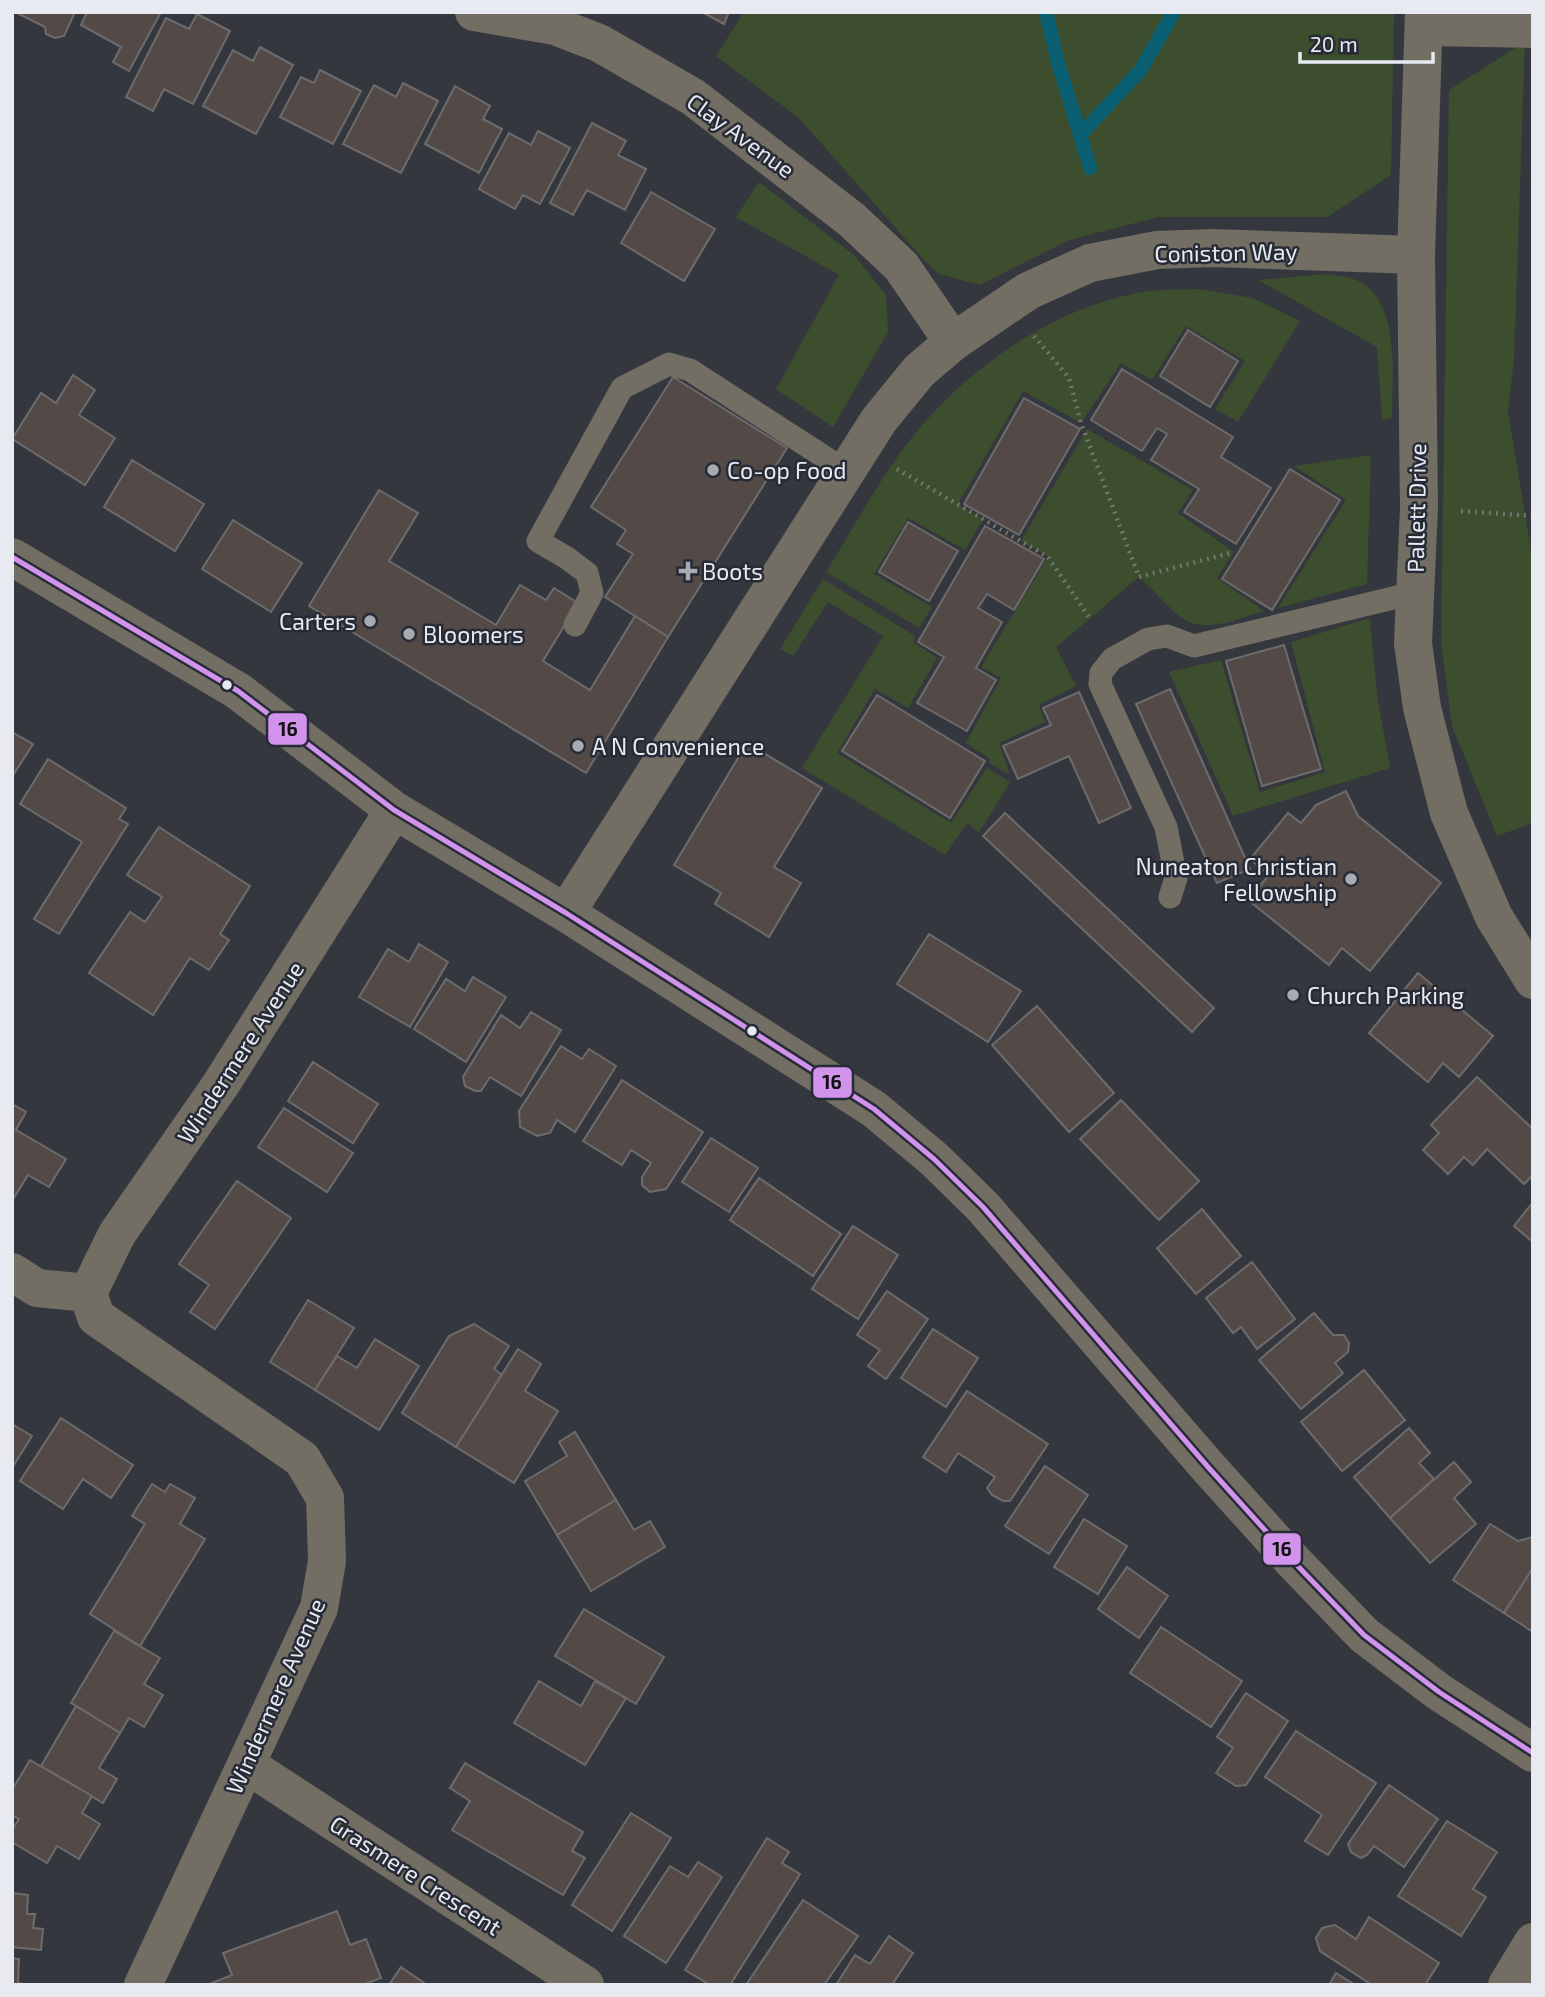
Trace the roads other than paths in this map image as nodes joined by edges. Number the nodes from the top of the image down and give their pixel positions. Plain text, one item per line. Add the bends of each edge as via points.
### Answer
1 (474, 12) edge
2 (1424, 20) edge
3 (1533, 29) edge
4 (1416, 254) junction
5 (953, 342) junction
6 (846, 471) junction
7 (12, 557) edge
8 (1414, 593) junction
9 (575, 625) dead end
10 (394, 810) junction
11 (1171, 897) dead end
12 (566, 913) junction
13 (1533, 980) edge
14 (12, 1272) edge
15 (88, 1293) junction
16 (1533, 1753) edge
17 (247, 1765) junction
18 (1533, 1942) edge
19 (143, 1985) edge
20 (585, 1985) edge
21 (1507, 1985) edge

1 - 5 street, Clay Avenue via 555,26 598,43 693,97 852,220 901,266
2 - 3 street
2 - 4 street, Pallett Drive
4 - 5 street, Coniston Way via 1157,250 1090,263 1028,291
4 - 8 street, Pallett Drive via 1419,508
5 - 6 street, Coniston Way via 919,371
6 - 9 lane via 690,370 669,364 622,388 538,541 587,573 592,593
6 - 12 street, Coniston Way
7 - 10 street via 238,691
8 - 11 lane via 1194,646 1167,636 1148,639 1112,659 1101,673 1100,684 1166,827 1176,878
8 - 13 street, Pallett Drive via 1413,643 1422,708 1449,813 1494,917
10 - 12 street
10 - 15 street, Windermere Avenue via 221,1084 117,1234
12 - 16 street via 874,1109 934,1159 983,1207 1208,1467 1364,1635 1439,1692
14 - 15 street via 37,1287
15 - 17 street, Windermere Avenue via 96,1317 302,1459 325,1498 327,1561 319,1608
17 - 19 street, Windermere Avenue
17 - 20 street, Grasmere Crescent
18 - 21 street

